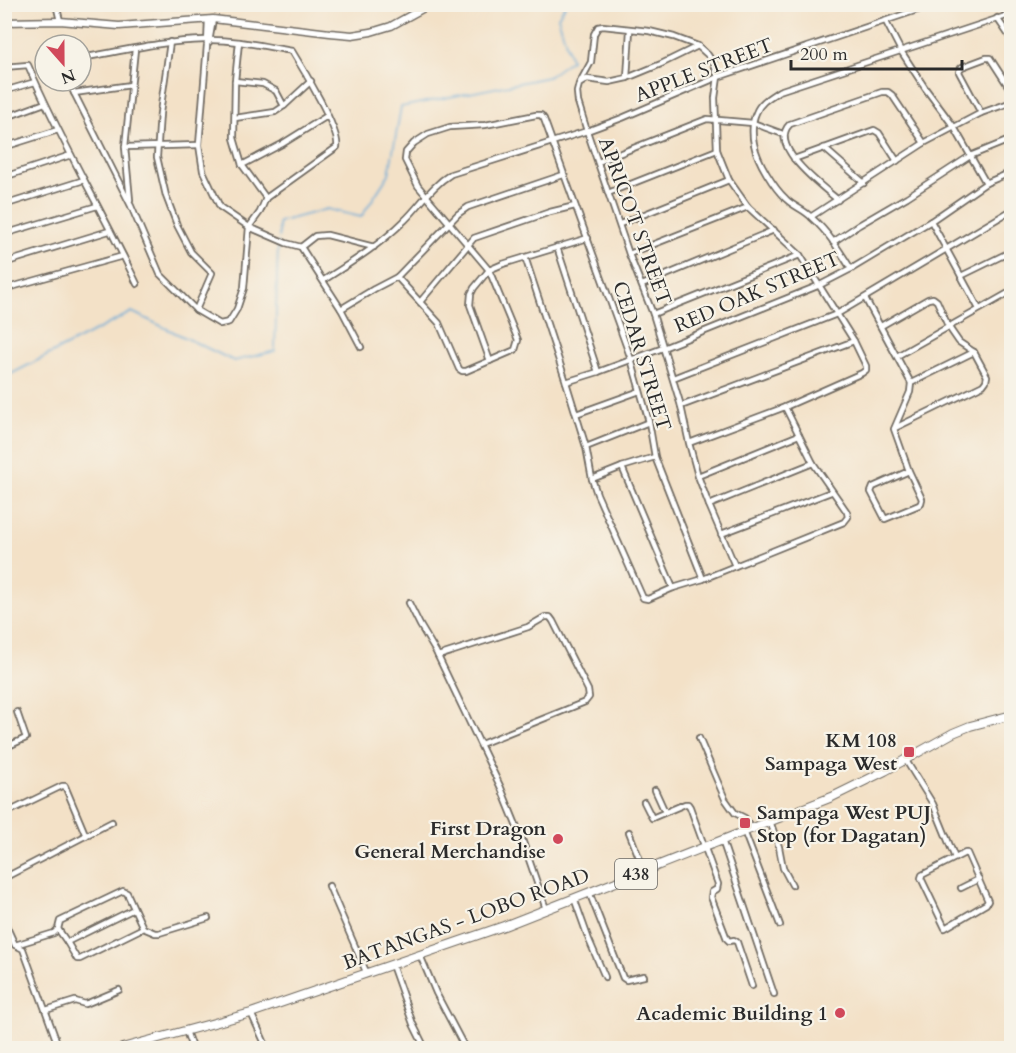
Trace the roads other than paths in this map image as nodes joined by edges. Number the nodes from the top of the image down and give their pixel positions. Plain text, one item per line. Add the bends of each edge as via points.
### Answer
1 (56, 4) edge
2 (431, 4) edge
3 (935, 4) edge
4 (996, 4) edge
5 (924, 7) edge
6 (1011, 14) edge
7 (997, 18) junction
8 (211, 19) junction
9 (60, 21) junction
10 (4, 22) edge
11 (886, 22) junction
12 (630, 30) junction
13 (1011, 40) edge
14 (208, 41) junction
15 (170, 42) junction
16 (239, 42) junction
17 (698, 46) junction
18 (135, 49) junction
19 (901, 51) junction
20 (93, 56) edge
21 (4, 67) edge
22 (33, 77) edge
23 (717, 77) junction
24 (627, 78) junction
25 (235, 81) junction
26 (311, 81) junction
27 (33, 83) edge
28 (579, 84) junction
29 (131, 85) junction
30 (93, 90) edge
31 (4, 91) edge
32 (1011, 92) edge
33 (40, 93) edge
34 (74, 93) edge
35 (1011, 102) edge
36 (45, 103) junction
37 (284, 106) junction
38 (981, 113) junction
39 (327, 116) junction
40 (4, 118) edge
41 (235, 118) junction
42 (715, 120) junction
43 (753, 123) junction
44 (954, 127) junction
45 (58, 130) junction
46 (587, 131) junction
47 (783, 134) junction
48 (1011, 139) edge
49 (552, 142) junction
50 (924, 143) junction
51 (157, 146) junction
52 (198, 146) junction
53 (4, 147) edge
54 (124, 147) junction
55 (824, 148) junction
56 (717, 150) junction
57 (71, 155) junction
58 (970, 156) junction
59 (794, 159) junction
60 (897, 161) junction
61 (598, 162) junction
62 (242, 165) junction
63 (1011, 172) edge
64 (563, 176) junction
65 (4, 177) edge
66 (84, 180) junction
67 (729, 180) junction
68 (864, 183) junction
69 (986, 183) junction
70 (608, 193) junction
71 (427, 197) junction
72 (266, 198) junction
73 (838, 200) junction
74 (4, 205) edge
75 (97, 206) junction
76 (131, 206) junction
77 (575, 206) junction
78 (748, 207) junction
79 (1011, 210) edge
80 (812, 216) junction
81 (931, 221) junction
82 (448, 223) junction
83 (620, 224) junction
84 (249, 227) junction
85 (774, 230) junction
86 (110, 231) junction
87 (4, 234) edge
88 (588, 238) junction
89 (833, 242) junction
90 (468, 246) junction
91 (301, 247) junction
92 (375, 247) junction
93 (557, 247) junction
94 (946, 249) junction
95 (1011, 250) edge
96 (629, 254) junction
97 (800, 255) junction
98 (123, 256) junction
99 (525, 257) junction
100 (4, 263) edge
101 (851, 269) junction
102 (489, 270) junction
103 (961, 276) junction
104 (397, 277) junction
105 (324, 280) junction
106 (136, 284) dead end
107 (642, 285) junction
108 (820, 285) junction
109 (4, 289) edge
110 (1011, 291) edge
111 (865, 298) junction
112 (420, 302) junction
113 (341, 309) junction
114 (979, 309) junction
115 (195, 310) junction
116 (653, 314) junction
117 (837, 314) junction
118 (881, 326) junction
119 (948, 326) junction
120 (854, 341) junction
121 (361, 347) dead end
122 (663, 348) junction
123 (974, 352) junction
124 (897, 356) junction
125 (631, 359) junction
126 (490, 361) junction
127 (598, 372) junction
128 (673, 378) junction
129 (566, 382) junction
130 (911, 383) junction
131 (640, 391) junction
132 (681, 406) junction
133 (785, 407) junction
134 (576, 414) junction
135 (650, 422) junction
136 (894, 429) junction
137 (799, 435) junction
138 (688, 443) junction
139 (586, 447) junction
140 (655, 457) junction
141 (813, 463) junction
142 (622, 466) junction
143 (909, 471) junction
144 (698, 476) junction
145 (592, 479) junction
146 (831, 492) junction
147 (709, 505) junction
148 (721, 534) junction
149 (735, 566) junction
150 (703, 579) junction
151 (673, 588) junction
152 (409, 603) dead end
153 (438, 656) junction
154 (17, 712) dead end
155 (1011, 715) edge
156 (699, 738) dead end
157 (481, 744) junction
158 (4, 748) edge
159 (905, 759) junction
160 (655, 790) dead end
161 (644, 802) dead end
162 (665, 812) junction
163 (4, 814) edge
164 (770, 821) junction
165 (112, 822) dead end
166 (748, 830) junction
167 (629, 832) dead end
168 (86, 836) junction
169 (722, 840) junction
170 (704, 847) junction
171 (955, 858) junction
172 (644, 870) junction
173 (4, 878) edge
174 (979, 879) junction
175 (792, 885) dead end
176 (329, 886) dead end
177 (961, 888) dead end
178 (589, 892) junction
179 (574, 898) junction
180 (134, 909) junction
181 (546, 909) junction
182 (208, 918) dead end
183 (4, 921) edge
184 (780, 925) dead end
185 (143, 928) junction
186 (58, 929) junction
187 (67, 942) junction
188 (15, 945) junction
189 (420, 955) junction
190 (392, 965) junction
191 (367, 974) junction
192 (644, 975) dead end
193 (604, 977) dead end
194 (752, 986) dead end
195 (120, 990) dead end
196 (774, 994) dead end
197 (46, 1010) junction
198 (251, 1013) junction
199 (186, 1031) junction
200 (59, 1048) edge
201 (122, 1048) edge
202 (192, 1048) edge
203 (267, 1048) edge
204 (425, 1048) edge
205 (465, 1048) edge

1 - 9 street
2 - 8 street via 391,26 352,35
3 - 5 street, APPLE STREET
4 - 6 street
5 - 11 street, APPLE STREET
6 - 7 street
7 - 13 street
7 - 19 street
8 - 9 street via 119,26
8 - 14 street
9 - 10 street
11 - 19 street
11 - 23 street, APPLE STREET
12 - 17 street via 674,37
12 - 24 street
12 - 28 street via 598,27 591,62
14 - 15 street
14 - 16 street
14 - 52 street
15 - 18 street
15 - 51 street
16 - 25 street
16 - 26 street via 292,51
17 - 23 street via 714,64
17 - 24 street
18 - 20 street
18 - 29 street
19 - 43 street via 779,91 764,101
19 - 44 street
21 - 22 street via 28,65
23 - 42 street
23 - 46 street, APPLE STREET
24 - 28 street
25 - 37 street via 263,84 276,91
25 - 41 street
26 - 37 street
26 - 39 street
27 - 31 street
28 - 46 street, APRICOT STREET via 578,102
29 - 30 street
29 - 54 street
32 - 38 street via 990,58 962,67 959,71
33 - 36 street
34 - 76 street
35 - 38 street
36 - 40 street
36 - 45 street
37 - 41 street via 264,114
38 - 44 street
39 - 62 street
39 - 72 street via 339,141 337,147
41 - 62 street via 234,138
42 - 43 street
42 - 56 street
42 - 61 street via 707,119
43 - 47 street
43 - 80 street via 753,143 759,160 777,190
44 - 50 street
44 - 58 street
45 - 53 street
45 - 57 street
46 - 49 street, APPLE STREET
46 - 61 street, APRICOT STREET
47 - 50 street via 790,124 885,92 892,95
47 - 59 street
48 - 58 street
49 - 64 street, CEDAR STREET
49 - 71 street, APPLE STREET via 451,174
49 - 71 street, CEDAR STREET via 541,115 450,127 428,134 406,152 405,160
50 - 60 street
51 - 52 street
51 - 54 street
51 - 115 street via 166,196 177,225 191,252 212,273
52 - 84 street via 202,171 220,207
54 - 76 street
55 - 59 street
55 - 60 street via 874,130
55 - 68 street
56 - 67 street
56 - 70 street
57 - 65 street
57 - 66 street
58 - 69 street
58 - 89 street
59 - 73 street
60 - 68 street
61 - 70 street, APRICOT STREET
62 - 72 street
63 - 69 street, RED OAK STREET
64 - 77 street, CEDAR STREET
64 - 82 street via 468,207
66 - 74 street
66 - 75 street
67 - 78 street
67 - 83 street
68 - 73 street
69 - 81 street, RED OAK STREET
70 - 83 street, APRICOT STREET
71 - 82 street
71 - 92 street, APPLE STREET
72 - 84 street
73 - 80 street
75 - 86 street
75 - 87 street
76 - 115 street via 160,273
77 - 88 street, CEDAR STREET
77 - 90 street via 474,238
78 - 85 street
78 - 96 street
79 - 94 street
80 - 89 street
81 - 94 street
81 - 101 street, RED OAK STREET
82 - 90 street
82 - 104 street
83 - 96 street, APRICOT STREET
84 - 91 street
84 - 115 street via 244,288 229,322 220,324
85 - 97 street
85 - 107 street
86 - 98 street
86 - 100 street
88 - 93 street
88 - 125 street, CEDAR STREET
89 - 101 street
90 - 102 street
90 - 112 street
91 - 92 street via 315,236
91 - 105 street
92 - 105 street, APPLE STREET
93 - 99 street
93 - 127 street
94 - 103 street
94 - 111 street
95 - 103 street
96 - 107 street, APRICOT STREET
97 - 108 street
97 - 116 street
98 - 106 street
98 - 109 street
99 - 102 street
99 - 129 street
101 - 108 street, RED OAK STREET
102 - 126 street via 471,294 470,305
102 - 126 street via 518,340 515,350
103 - 114 street
104 - 112 street
104 - 113 street
105 - 113 street
107 - 116 street, APRICOT STREET
108 - 117 street
108 - 122 street, RED OAK STREET
110 - 114 street
111 - 117 street
111 - 118 street
112 - 126 street via 439,323 459,369 466,371
113 - 121 street
114 - 119 street
116 - 122 street, APRICOT STREET
117 - 120 street
117 - 128 street
118 - 119 street via 933,298
118 - 124 street
119 - 123 street via 959,342
119 - 124 street
120 - 132 street
120 - 133 street via 866,370
122 - 125 street, RED OAK STREET
122 - 128 street, APRICOT STREET
123 - 130 street
123 - 136 street via 987,376 983,385
124 - 130 street
125 - 127 street, RED OAK STREET
125 - 131 street, CEDAR STREET
127 - 129 street, RED OAK STREET
128 - 132 street, APRICOT STREET
129 - 134 street
130 - 136 street
131 - 134 street
131 - 135 street, CEDAR STREET
132 - 138 street, APRICOT STREET
133 - 137 street
133 - 138 street
134 - 139 street
135 - 139 street
135 - 140 street, CEDAR STREET
136 - 143 street
137 - 141 street
137 - 144 street
138 - 144 street, APRICOT STREET
139 - 145 street
140 - 142 street
140 - 150 street, CEDAR STREET
141 - 146 street
141 - 147 street
142 - 145 street
142 - 151 street
143 - 143 street via 921,503 885,519 872,489
144 - 147 street, APRICOT STREET
145 - 151 street via 643,598
146 - 148 street
146 - 149 street via 847,512 844,522
147 - 148 street, APRICOT STREET
148 - 149 street, APRICOT STREET
149 - 150 street
150 - 151 street
152 - 153 street
153 - 157 street
153 - 157 street via 550,617 588,690 585,702
154 - 158 street via 26,738
155 - 159 main road, BATANGAS - LOBO ROAD / 438 via 953,732
156 - 166 street via 725,799 735,813 745,818
157 - 181 street via 523,842
159 - 164 main road, BATANGAS - LOBO ROAD / 438 via 832,797
159 - 171 street via 933,804
160 - 162 street
161 - 162 street via 652,818
162 - 170 street via 688,804
163 - 168 street via 65,786
164 - 166 main road, BATANGAS - LOBO ROAD / 438
164 - 175 street
165 - 168 street
166 - 169 main road, BATANGAS - LOBO ROAD / 438
166 - 184 street
167 - 172 street
168 - 173 street
169 - 170 main road, BATANGAS - LOBO ROAD / 438
169 - 196 street
170 - 172 main road, BATANGAS - LOBO ROAD / 438
170 - 194 street via 718,884 711,897 727,939 737,942
171 - 174 street via 967,853
171 - 174 street via 921,878 945,928 986,904
172 - 178 main road, BATANGAS - LOBO ROAD / 438
174 - 177 street
176 - 191 street
178 - 179 main road, BATANGAS - LOBO ROAD / 438
178 - 192 street via 622,978
179 - 181 main road, BATANGAS - LOBO ROAD / 438
179 - 193 street
180 - 185 street
180 - 186 street via 123,891 60,921
180 - 187 street
181 - 189 main road, BATANGAS - LOBO ROAD / 438
182 - 185 street via 159,933
183 - 188 street
185 - 187 street via 80,959
186 - 187 street
186 - 188 street
188 - 197 street via 23,949
189 - 190 main road, BATANGAS - LOBO ROAD / 438
189 - 205 street
190 - 191 main road, BATANGAS - LOBO ROAD / 438
190 - 204 street
191 - 198 main road, BATANGAS - LOBO ROAD / 438
195 - 197 street via 85,1004 75,1001
197 - 200 street
198 - 199 main road, BATANGAS - LOBO ROAD / 438
198 - 203 street
199 - 201 main road, BATANGAS - LOBO ROAD / 438
199 - 202 street

